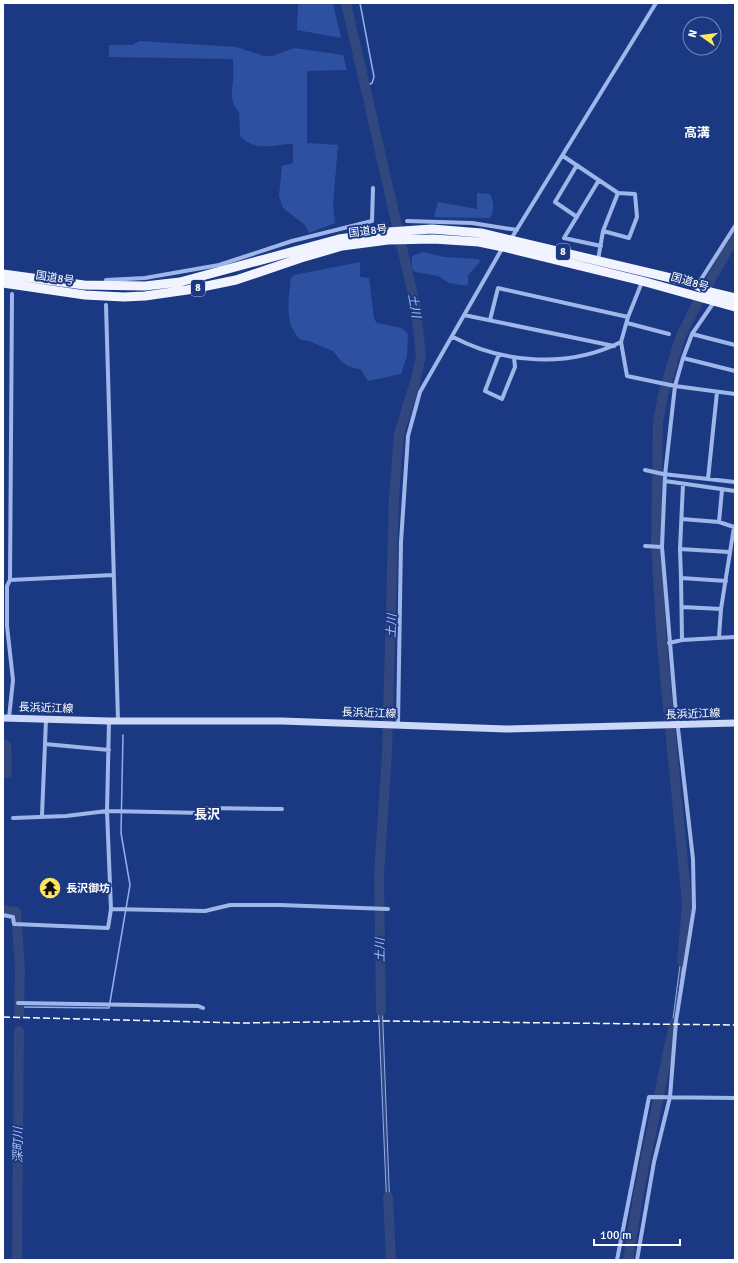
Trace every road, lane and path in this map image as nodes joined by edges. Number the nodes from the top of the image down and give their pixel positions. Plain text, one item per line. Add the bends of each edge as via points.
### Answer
1 (656, 3) edge
2 (563, 156) junction
3 (577, 165) junction
4 (599, 180) junction
5 (374, 188) dead end
6 (618, 193) junction
7 (577, 217) junction
8 (407, 221) dead end
9 (735, 226) edge
10 (517, 230) junction
11 (603, 231) junction
12 (433, 234) junction
13 (388, 236) junction
14 (510, 240) junction
15 (601, 246) junction
16 (503, 247) junction
17 (598, 260) junction
18 (644, 271) junction
19 (3, 274) edge
20 (106, 280) dead end
21 (642, 281) junction
22 (696, 282) junction
23 (3, 283) edge
24 (12, 294) dead end
25 (710, 298) junction
26 (735, 298) edge
27 (106, 305) dead end
28 (735, 307) edge
29 (464, 315) junction
30 (628, 317) junction
31 (490, 320) junction
32 (626, 323) junction
33 (669, 334) dead end
34 (692, 334) junction
35 (453, 337) junction
36 (621, 342) junction
37 (735, 345) edge
38 (614, 346) junction
39 (499, 354) junction
40 (514, 357) junction
41 (683, 358) junction
42 (735, 371) edge
43 (674, 386) junction
44 (717, 392) junction
45 (735, 394) edge
46 (646, 470) dead end
47 (664, 475) junction
48 (708, 479) junction
49 (665, 482) junction
50 (735, 482) edge
51 (683, 484) junction
52 (722, 490) junction
53 (735, 492) edge
54 (682, 519) junction
55 (719, 522) junction
56 (645, 546) dead end
57 (662, 547) junction
58 (680, 549) junction
59 (729, 552) junction
60 (113, 575) junction
61 (681, 578) junction
62 (10, 580) junction
63 (726, 581) junction
64 (682, 607) junction
65 (721, 609) junction
66 (719, 637) junction
67 (735, 637) edge
68 (682, 640) junction
69 (669, 643) junction
70 (6, 718) edge
71 (46, 720) junction
72 (118, 720) junction
73 (109, 721) junction
74 (396, 724) junction
75 (735, 724) edge
76 (678, 725) junction
77 (45, 744) junction
78 (109, 750) junction
79 (282, 809) dead end
80 (107, 812) junction
81 (42, 816) junction
82 (13, 818) dead end
83 (111, 909) junction
84 (388, 909) dead end
85 (3, 915) edge
86 (18, 1003) dead end
87 (203, 1008) dead end
88 (668, 1097) junction
89 (735, 1098) edge
90 (617, 1260) edge
91 (637, 1260) edge

1 - 2 street
2 - 3 street
2 - 10 street
3 - 4 street
3 - 7 street via 555,202
4 - 6 street
4 - 7 street
5 - 20 street via 372,221 219,264 145,278
6 - 11 street
6 - 11 street via 635,194 637,218 629,238
7 - 15 street via 564,238
8 - 10 street via 472,223
9 - 22 street
10 - 14 street
11 - 15 street
12 - 13 highway, 国道8号 / 8
12 - 14 highway, 国道8号 / 8 via 481,233
12 - 16 highway, 国道8号 / 8
13 - 19 highway, 国道8号 / 8 via 339,239 187,280 145,286 84,285
13 - 23 highway, 国道8号 / 8 via 342,246 236,280 145,296 85,295
14 - 17 highway, 国道8号 / 8
15 - 17 street
16 - 21 highway, 国道8号 / 8
16 - 29 street
17 - 18 highway, 国道8号 / 8
18 - 21 street
18 - 22 highway, 国道8号 / 8
21 - 25 highway, 国道8号 / 8
21 - 30 street
22 - 25 highway, 国道8号 / 8
24 - 62 street
25 - 26 highway, 国道8号 / 8
25 - 28 highway, 国道8号 / 8
25 - 34 street
27 - 60 street
29 - 31 street
29 - 35 street
30 - 31 street via 498,288
30 - 32 street
31 - 38 street
32 - 33 street
32 - 36 street
34 - 37 street
34 - 41 street
35 - 39 street via 466,344
35 - 74 street via 420,392 408,436 401,542
36 - 38 street
36 - 43 street via 627,376
38 - 40 street via 552,361
39 - 40 street
39 - 40 street via 485,391 502,399 515,367
41 - 42 street
41 - 43 street
43 - 44 street
43 - 47 street
44 - 45 street
44 - 48 street
46 - 47 street
47 - 48 street
47 - 49 street
48 - 50 street
49 - 51 street
49 - 57 street
51 - 52 street
51 - 54 street
52 - 53 street
52 - 55 street
54 - 55 street
54 - 58 street
55 - 59 street via 734,527
56 - 57 street
57 - 69 street
58 - 59 street
58 - 61 street
59 - 63 street
60 - 62 street
60 - 72 street
61 - 63 street
61 - 64 street
62 - 70 street via 7,586 7,626 13,680
63 - 65 street
64 - 65 street
64 - 68 street
65 - 66 street
66 - 67 street
66 - 68 street
68 - 69 street
69 - 76 street
70 - 71 main road, 長浜近江線
71 - 73 main road, 長浜近江線
71 - 77 street
72 - 73 main road, 長浜近江線
72 - 74 main road, 長浜近江線
73 - 78 street
74 - 76 main road, 長浜近江線 via 506,729
75 - 76 main road, 長浜近江線
76 - 88 street via 693,859 694,908 676,1021
77 - 78 street
77 - 81 street
78 - 80 street
79 - 80 street via 206,808 204,813
80 - 81 street
80 - 83 street
81 - 82 street
83 - 84 street via 205,911 230,905 280,905
83 - 85 street via 108,928 14,924 13,917
86 - 87 street
88 - 89 street
88 - 90 street via 649,1097
88 - 91 street

